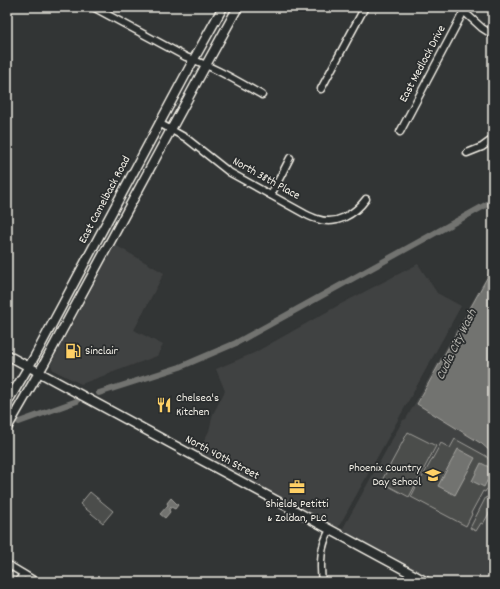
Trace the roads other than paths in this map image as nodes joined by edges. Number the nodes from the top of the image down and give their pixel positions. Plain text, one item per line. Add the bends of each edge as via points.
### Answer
1 (93, 7) edge
2 (223, 7) edge
3 (238, 7) edge
4 (365, 7) edge
5 (463, 8) edge
6 (493, 35) edge
7 (194, 59) junction
8 (206, 65) junction
9 (321, 89) dead end
10 (262, 95) dead end
11 (159, 123) junction
12 (171, 130) junction
13 (400, 132) dead end
14 (493, 139) edge
15 (467, 153) dead end
16 (290, 158) dead end
17 (271, 195) junction
18 (366, 199) dead end
19 (104, 226) junction
20 (115, 232) junction
21 (7, 355) edge
22 (28, 366) junction
23 (40, 372) junction
24 (7, 403) edge
25 (7, 428) edge
26 (330, 530) junction
27 (7, 564) edge
28 (23, 574) junction
29 (18, 582) edge
30 (37, 582) edge
31 (322, 582) edge
32 (427, 582) edge

1 - 7 street
2 - 7 main road, East Camelback Road
3 - 8 main road, East Camelback Road
4 - 9 street
5 - 6 street via 482,28
5 - 13 street, East Medlock Drive
7 - 8 street
7 - 11 main road, East Camelback Road
8 - 10 street
8 - 12 main road, East Camelback Road
11 - 12 street, North 38th Place
11 - 19 main road, East Camelback Road
12 - 17 street, North 38th Place via 186,138 228,172
12 - 20 main road, East Camelback Road
14 - 15 street
16 - 17 street
17 - 18 street, North 38th Place via 314,218 327,221 340,220 348,216
19 - 20 main road
19 - 22 main road, East Camelback Road
20 - 23 main road, East Camelback Road
21 - 22 main road, North 40th Street
22 - 23 main road, North 40th Street
22 - 24 main road, East Camelback Road
23 - 25 main road, East Camelback Road
23 - 26 main road, North 40th Street
26 - 31 street via 322,547
26 - 32 main road, North 40th Street
27 - 28 street
28 - 29 street
28 - 30 street

